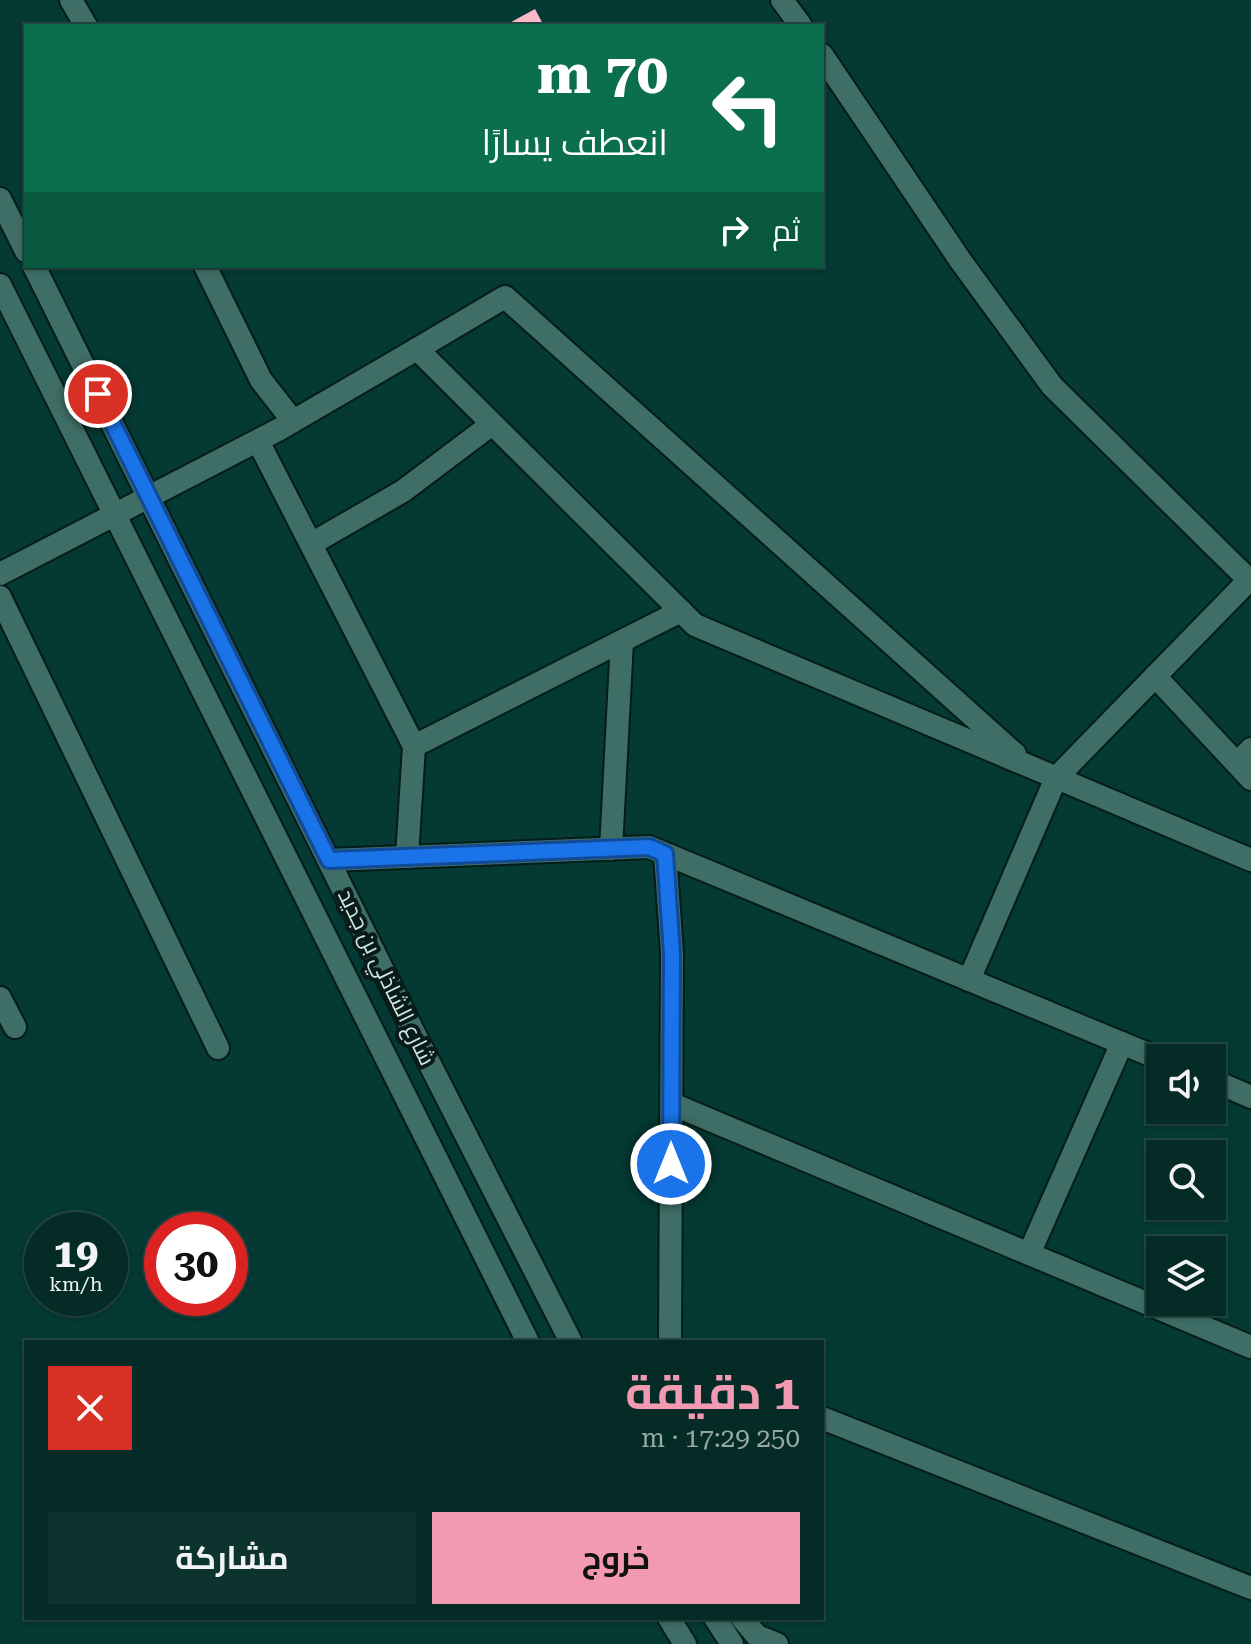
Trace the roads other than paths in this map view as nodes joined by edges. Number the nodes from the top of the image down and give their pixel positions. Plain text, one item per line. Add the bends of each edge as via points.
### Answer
1 (71, 0) edge
2 (782, 0) edge
3 (85, 24) edge
4 (800, 24) edge
5 (824, 58) edge
6 (0, 199) edge
7 (24, 247) edge
8 (35, 268) edge
9 (206, 268) edge
10 (0, 285) edge
11 (417, 349) junction
12 (293, 421) junction
13 (492, 424) junction
14 (258, 441) junction
15 (149, 497) junction
16 (116, 516) junction
17 (311, 544) junction
18 (0, 574) edge
19 (1250, 579) edge
20 (0, 597) edge
21 (681, 611) junction
22 (622, 641) junction
23 (1155, 676) junction
24 (414, 746) junction
25 (1246, 764) edge
26 (1028, 766) junction
27 (1056, 778) junction
28 (611, 849) junction
29 (665, 854) junction
30 (407, 857) junction
31 (329, 860) junction
32 (1251, 860) edge
33 (969, 980) junction
34 (0, 998) edge
35 (15, 1027) dead end
36 (1122, 1043) junction
37 (218, 1048) dead end
38 (1146, 1053) edge
39 (1226, 1086) edge
40 (1251, 1097) edge
41 (672, 1104) junction
42 (1029, 1254) junction
43 (527, 1340) edge
44 (570, 1340) edge
45 (670, 1340) edge
46 (1251, 1347) edge
47 (824, 1419) edge
48 (1251, 1588) edge
49 (670, 1620) edge
50 (716, 1620) edge
51 (744, 1620) edge
52 (685, 1644) edge
53 (732, 1644) edge
54 (777, 1644) edge

1 - 3 street
2 - 4 street
5 - 19 street via 1052,386
6 - 7 street
8 - 15 street, شارع الشاذلي بن جديد
9 - 12 street via 261,380
10 - 16 street, شارع الشاذلي بن جديد
11 - 12 street
11 - 13 street
11 - 26 street via 505,297
12 - 14 street
13 - 17 street via 403,491
13 - 21 street
14 - 15 street
14 - 17 street
15 - 16 street
15 - 31 street, شارع الشاذلي بن جديد
16 - 18 street
16 - 43 street, شارع الشاذلي بن جديد
17 - 24 street
19 - 23 street
20 - 37 street
21 - 22 street
21 - 26 street via 695,625
22 - 24 street
22 - 28 street
23 - 25 street
23 - 27 street
24 - 30 street
26 - 27 street
27 - 32 street
27 - 33 street
28 - 29 street via 649,847
28 - 30 street
29 - 33 street
29 - 41 street via 672,953
30 - 31 street
31 - 44 street, شارع الشاذلي بن جديد
33 - 36 street
34 - 35 street
36 - 38 street
36 - 42 street
39 - 40 street
41 - 42 street
41 - 45 street
42 - 46 street
47 - 48 street
49 - 52 street
50 - 53 street
51 - 54 street via 757,1636

